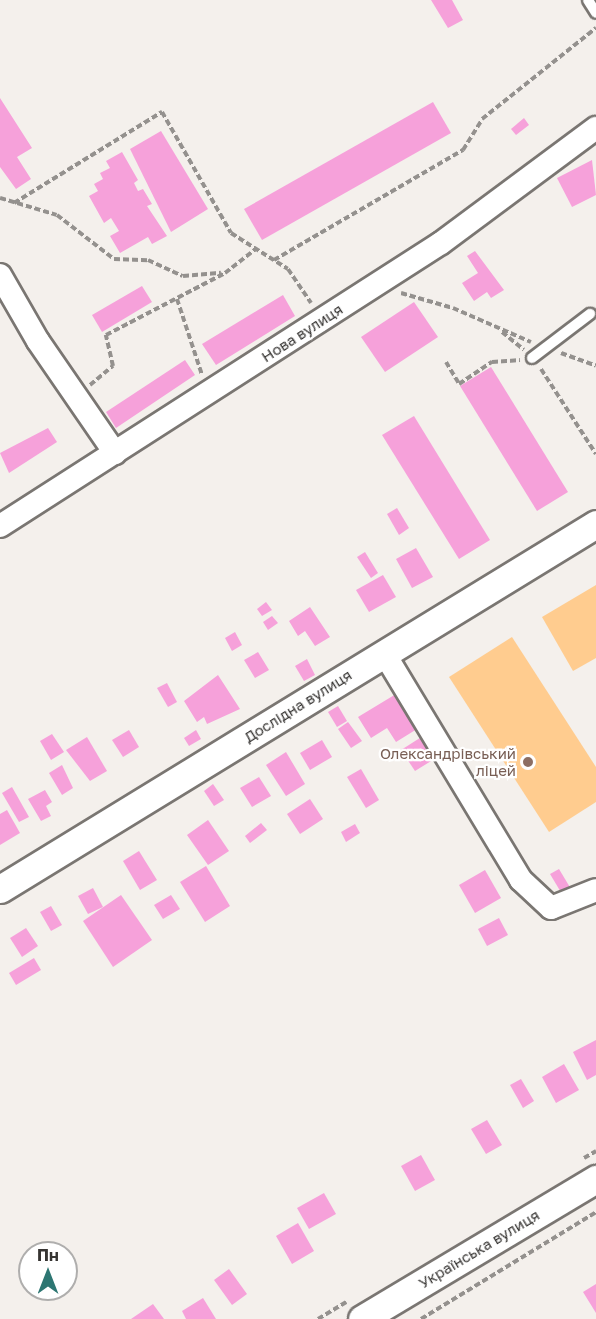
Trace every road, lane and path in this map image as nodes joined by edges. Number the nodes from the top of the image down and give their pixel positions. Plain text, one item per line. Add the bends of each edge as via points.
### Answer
1 (588, 0) edge
2 (596, 13) edge
3 (596, 28) edge
4 (596, 128) edge
5 (0, 198) edge
6 (14, 203) junction
7 (256, 249) junction
8 (274, 260) junction
9 (225, 273) junction
10 (0, 275) edge
11 (374, 286) junction
12 (177, 299) junction
13 (590, 314) dead end
14 (322, 320) junction
15 (498, 328) junction
16 (546, 348) junction
17 (532, 358) junction
18 (446, 363) dead end
19 (596, 366) edge
20 (209, 395) junction
21 (76, 397) junction
22 (115, 453) junction
23 (596, 454) edge
24 (596, 524) edge
25 (0, 526) edge
26 (384, 653) junction
27 (0, 889) edge
28 (596, 890) edge
29 (596, 1179) edge
30 (596, 1212) edge
31 (362, 1319) edge
32 (421, 1319) edge

1 - 2 lane
3 - 8 path via 482,118 463,150
4 - 11 street, Нова вулиця via 441,243
5 - 6 path
6 - 7 path via 162,112 231,232
6 - 9 path via 57,215 114,259 148,260 183,276
7 - 8 path
7 - 9 path
8 - 14 path via 288,269
9 - 12 path
10 - 21 street
11 - 14 street, Нова вулиця
11 - 15 path via 453,308
12 - 20 path
12 - 21 path via 106,335 113,366
13 - 16 lane
14 - 20 street, Нова вулиця
15 - 16 path
15 - 17 path
16 - 17 lane
16 - 19 path
17 - 18 path via 492,363 459,384
17 - 23 path via 557,386
20 - 22 street, Нова вулиця
21 - 22 street
22 - 25 street, Нова вулиця
24 - 26 street, Дослідна вулиця
26 - 27 street, Дослідна вулиця
26 - 28 street via 521,880 551,908
29 - 31 street, Українська вулиця
30 - 32 path

